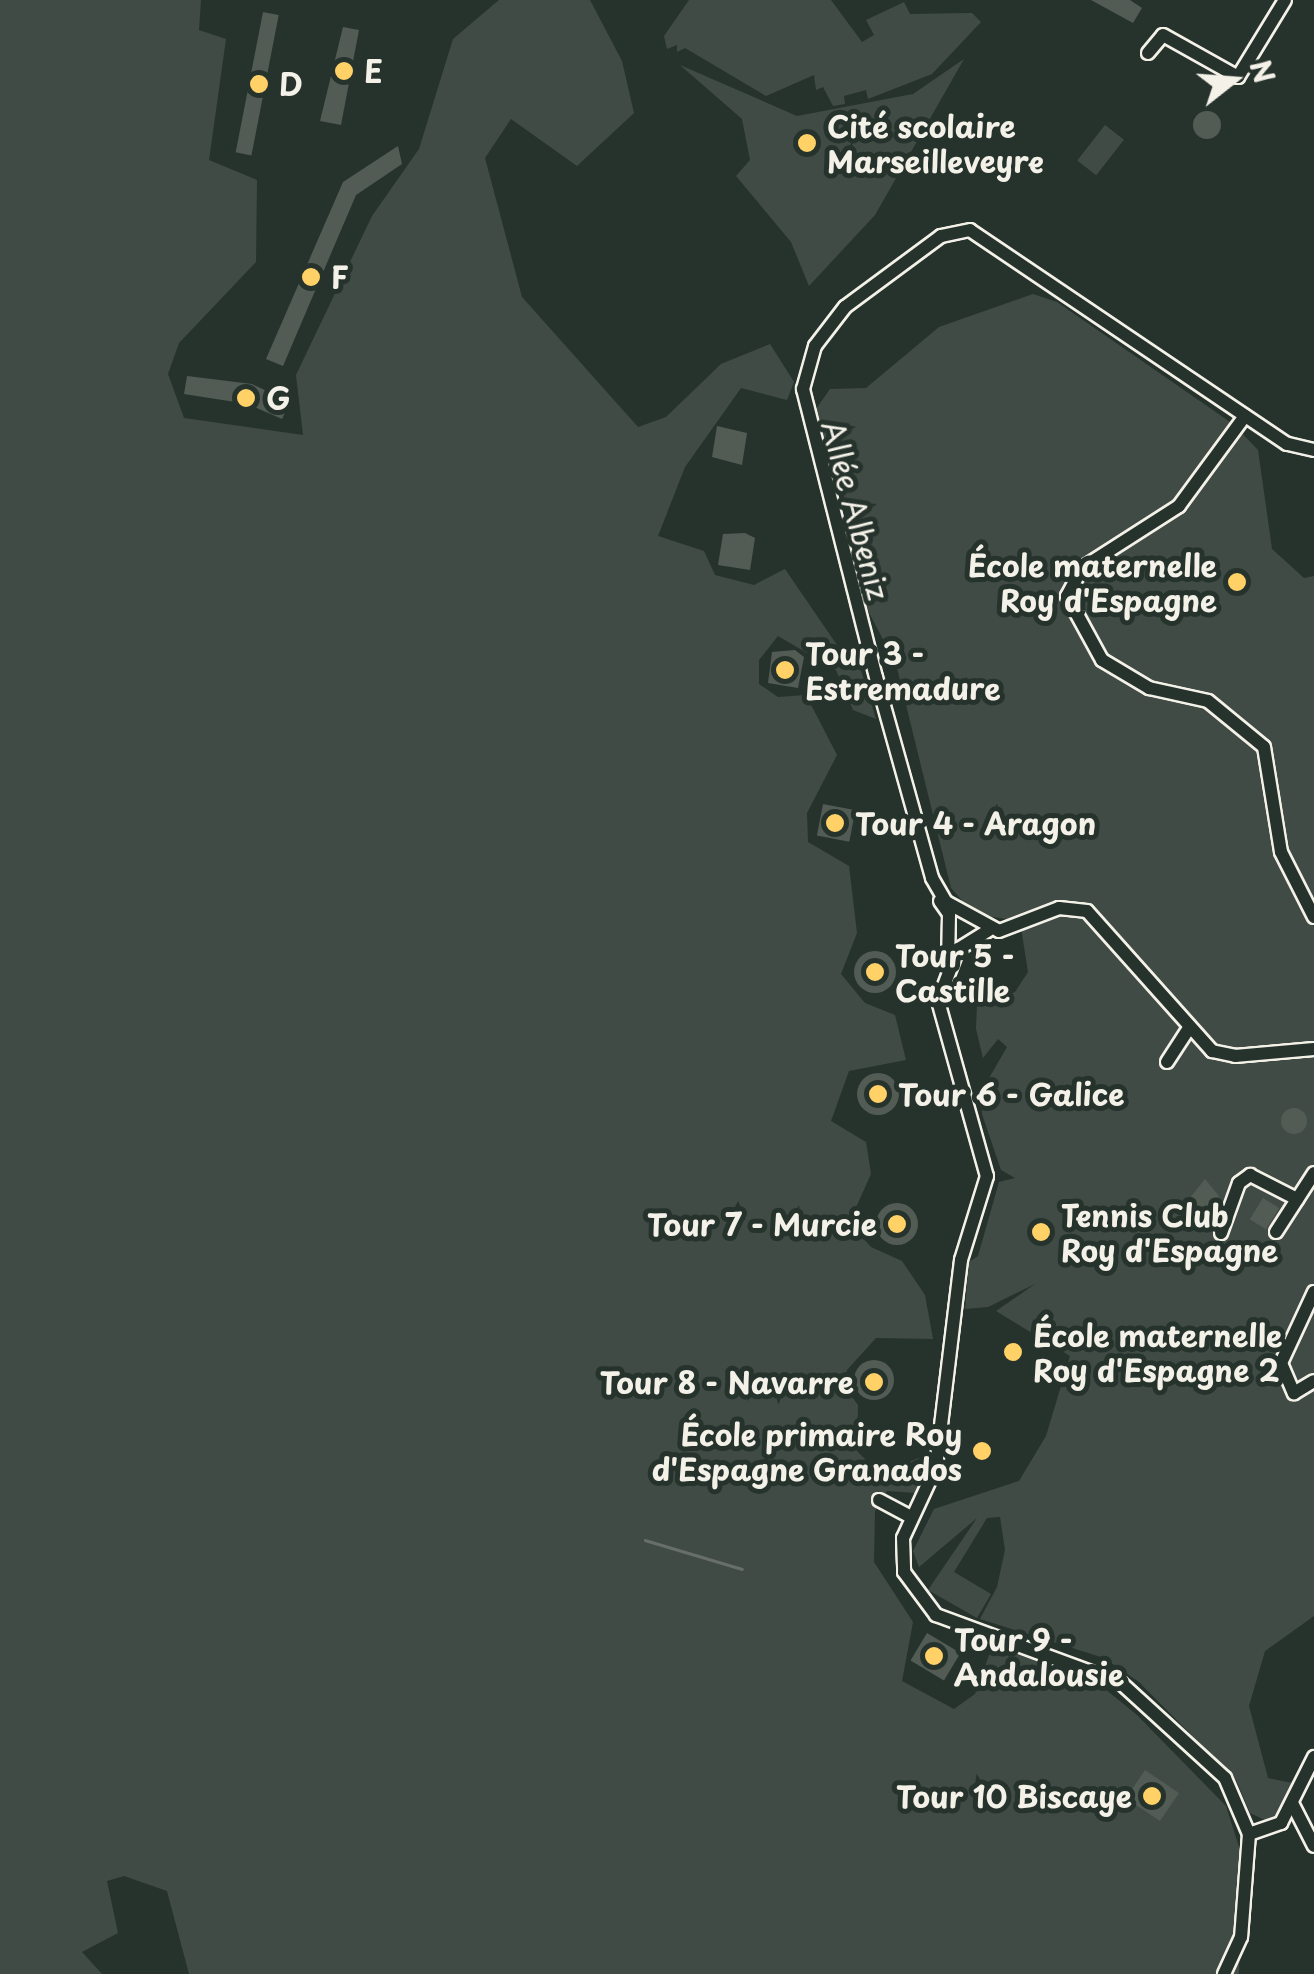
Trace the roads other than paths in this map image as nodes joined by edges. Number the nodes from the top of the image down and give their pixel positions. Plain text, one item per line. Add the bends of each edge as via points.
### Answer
1 (1285, 0) edge
2 (1148, 53) dead end
3 (1244, 416) junction
4 (1314, 450) edge
5 (932, 878) junction
6 (949, 914) junction
7 (964, 916) junction
8 (1314, 916) edge
9 (989, 930) junction
10 (949, 965) junction
11 (1188, 1030) junction
12 (1314, 1049) edge
13 (1167, 1062) dead end
14 (1314, 1173) edge
15 (1297, 1199) junction
16 (1276, 1232) dead end
17 (1221, 1234) dead end
18 (1314, 1292) edge
19 (1314, 1380) edge
20 (879, 1500) dead end
21 (911, 1517) junction
22 (1314, 1757) edge
23 (1292, 1803) junction
24 (1249, 1834) junction
25 (1314, 1846) edge
26 (1224, 1974) edge

1 - 2 street via 1238,77 1163,35
3 - 4 street, Allée Albeniz via 1287,444
3 - 5 street, Allée Albeniz via 979,232 941,236 833,319 804,378 804,418
3 - 8 street via 1179,506 1082,568 1067,596 1102,660 1149,688 1208,701 1264,746 1281,852
5 - 6 street
5 - 7 street, Allée Albeniz
6 - 7 street, Allée Albeniz
6 - 10 street
7 - 9 street, Allée Albeniz
9 - 10 street via 964,941
9 - 11 street via 1014,928 1059,908 1087,911
10 - 21 street via 939,1019 987,1176 960,1260 936,1467
11 - 12 street via 1226,1056
11 - 13 street
14 - 15 street
15 - 16 street
15 - 17 street via 1250,1175 1239,1183
18 - 19 street via 1281,1354 1284,1385 1294,1393
20 - 21 street
21 - 24 street via 904,1572 927,1610 1121,1683 1216,1766
22 - 23 street
23 - 24 street via 1281,1823
23 - 25 street
24 - 26 street via 1242,1937

